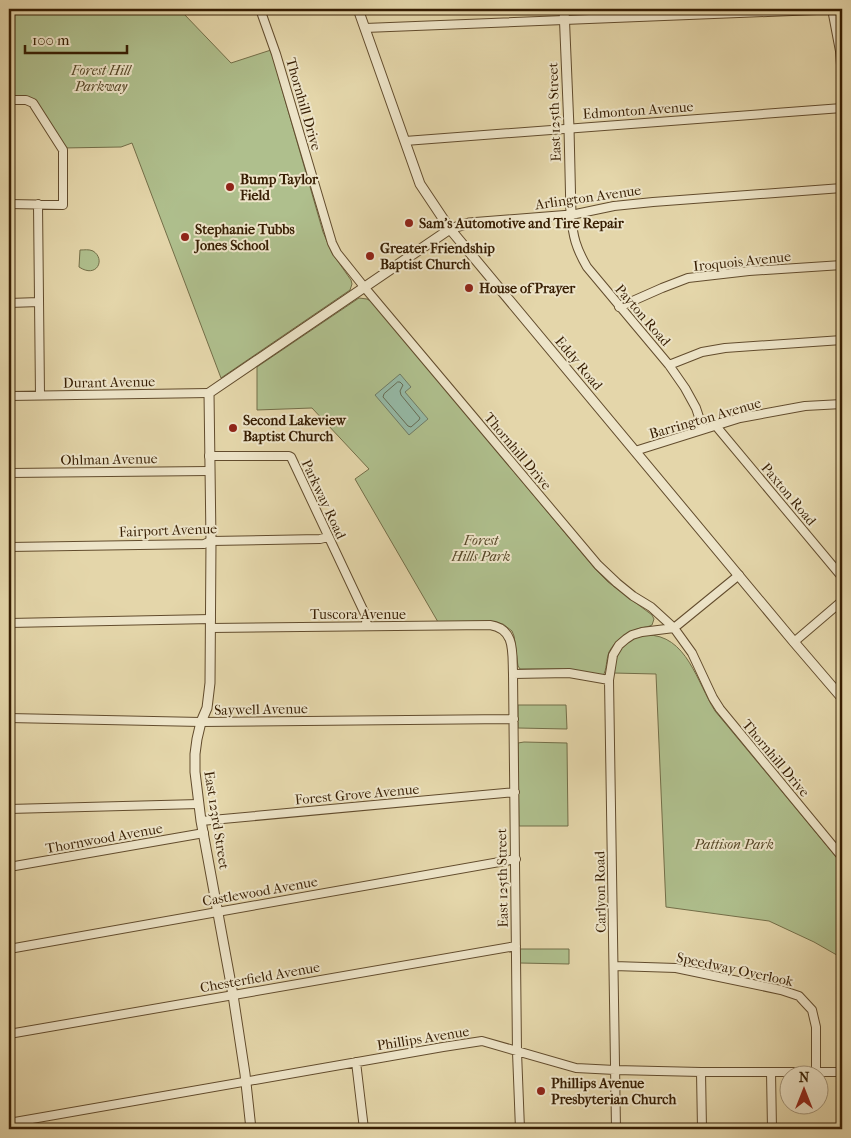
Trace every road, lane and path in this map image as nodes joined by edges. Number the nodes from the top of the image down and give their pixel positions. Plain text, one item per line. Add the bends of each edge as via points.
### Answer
1 (260, 9) edge
2 (358, 9) edge
3 (564, 9) edge
4 (832, 9) edge
5 (841, 9) edge
6 (564, 19) junction
7 (365, 28) junction
8 (842, 79) edge
9 (9, 100) edge
10 (842, 108) edge
11 (569, 128) junction
12 (405, 141) junction
13 (842, 188) edge
14 (9, 204) edge
15 (38, 204) junction
16 (571, 215) junction
17 (450, 229) junction
18 (842, 265) edge
19 (365, 288) junction
20 (39, 302) junction
21 (9, 303) edge
22 (619, 306) junction
23 (842, 340) edge
24 (669, 365) junction
25 (208, 393) junction
26 (40, 395) junction
27 (9, 396) edge
28 (842, 404) edge
29 (716, 426) junction
30 (703, 429) junction
31 (635, 451) junction
32 (209, 456) junction
33 (209, 471) junction
34 (9, 473) edge
35 (328, 537) junction
36 (210, 541) junction
37 (9, 546) edge
38 (739, 575) junction
39 (842, 577) edge
40 (842, 601) edge
41 (9, 623) edge
42 (211, 623) junction
43 (367, 626) junction
44 (674, 628) junction
45 (504, 630) joint
46 (794, 642) junction
47 (513, 674) junction
48 (609, 680) junction
49 (842, 698) edge
50 (9, 718) edge
51 (514, 719) junction
52 (201, 722) junction
53 (515, 792) junction
54 (199, 804) junction
55 (9, 809) edge
56 (202, 821) junction
57 (204, 833) junction
58 (842, 857) edge
59 (516, 859) junction
60 (9, 867) edge
61 (218, 912) junction
62 (516, 946) junction
63 (9, 949) edge
64 (614, 966) junction
65 (233, 995) junction
66 (9, 1034) edge
67 (517, 1052) junction
68 (356, 1062) junction
69 (816, 1066) edge
70 (615, 1070) junction
71 (702, 1072) junction
72 (771, 1072) junction
73 (778, 1072) edge
74 (828, 1072) edge
75 (842, 1072) edge
76 (246, 1081) junction
77 (9, 1123) edge
78 (251, 1129) edge
79 (364, 1129) edge
80 (519, 1129) edge
81 (616, 1129) edge
82 (702, 1129) edge
83 (772, 1129) edge

1 - 19 street, Thornhill Drive via 332,243
2 - 7 street, Eddy Road
3 - 6 street, East 125th Street
4 - 5 street
4 - 6 street
4 - 8 street
6 - 7 street
6 - 11 street, East 125th Street
7 - 12 street, Eddy Road
9 - 15 street via 30,101 35,105 64,150 63,205
10 - 11 street, Edmonton Avenue
11 - 12 street, Edmonton Avenue
11 - 16 street, East 125th Street
12 - 17 street, Eddy Road via 420,184
13 - 16 street, Arlington Avenue via 654,202
14 - 15 street
15 - 20 street
16 - 17 street, Arlington Avenue via 469,223
16 - 22 street, Payton Road via 578,251
17 - 19 street, Arlington Avenue
17 - 31 street, Eddy Road
18 - 22 street, Iroquois Avenue via 688,278
19 - 25 street, Arlington Avenue
19 - 44 street, Thornhill Drive via 598,565
20 - 21 street
20 - 26 street
22 - 24 street, Payton Road
23 - 24 street via 725,348 702,352
24 - 30 street, Payton Road via 696,408
25 - 26 street, Durant Avenue
25 - 32 street, East 123rd Street
26 - 27 street, Durant Avenue
28 - 29 street, Barrington Avenue via 806,406 740,418
29 - 30 street, Barrington Avenue
29 - 39 street, Paxton Road
30 - 31 street, Barrington Avenue
31 - 38 street, Eddy Road
32 - 33 street, East 123rd Street
32 - 35 street, Parkway Road via 290,456
33 - 34 street, Ohlman Avenue
33 - 36 street, East 123rd Street
35 - 36 street, Fairport Avenue
35 - 43 street, Parkway Road
36 - 37 street, Fairport Avenue via 204,544
36 - 42 street, East 123rd Street
38 - 44 street
38 - 46 street, Eddy Road
40 - 46 street
41 - 42 street, Tuscora Avenue
42 - 43 street, Tuscora Avenue
42 - 52 street, East 123rd Street via 210,683 207,708
43 - 45 street, Tuscora Avenue via 490,625
44 - 48 street, Carlyon Road via 642,632 626,639 613,656
44 - 58 street, Thornhill Drive via 692,653 720,709
45 - 47 street, East 125th Street via 512,645
46 - 49 street, Eddy Road
47 - 48 street via 569,673
47 - 51 street, East 125th Street
48 - 64 street, Carlyon Road
50 - 52 street, Saywell Avenue
51 - 52 street, Saywell Avenue
51 - 53 street, East 125th Street
52 - 54 street, East 123rd Street via 195,754
53 - 56 street, Forest Grove Avenue
53 - 59 street, East 125th Street
54 - 55 street
54 - 56 street, East 123rd Street
56 - 57 street, East 123rd Street
57 - 60 street, Thornwood Avenue
57 - 61 street, East 123rd Street
59 - 61 street, Castlewood Avenue
59 - 62 street, East 125th Street
61 - 63 street, Castlewood Avenue
61 - 65 street, East 123rd Street
62 - 65 street, Chesterfield Avenue
62 - 67 street, East 125th Street
64 - 69 street, Speedway Overlook via 676,968 799,996 812,1010 816,1027
64 - 70 street, Carlyon Road
65 - 66 street, Chesterfield Avenue
65 - 76 street, East 123rd Street
67 - 68 street, Phillips Avenue via 482,1041
67 - 70 street, Phillips Avenue via 576,1068
67 - 80 street, East 125th Street
68 - 76 street, Phillips Avenue
68 - 79 street
70 - 71 street, Phillips Avenue
70 - 81 street, Carlyon Road
71 - 72 street, Phillips Avenue
71 - 82 street
72 - 73 street, Phillips Avenue
72 - 83 street
74 - 75 street, Phillips Avenue
76 - 77 street, Phillips Avenue
76 - 78 street, East 123rd Street

